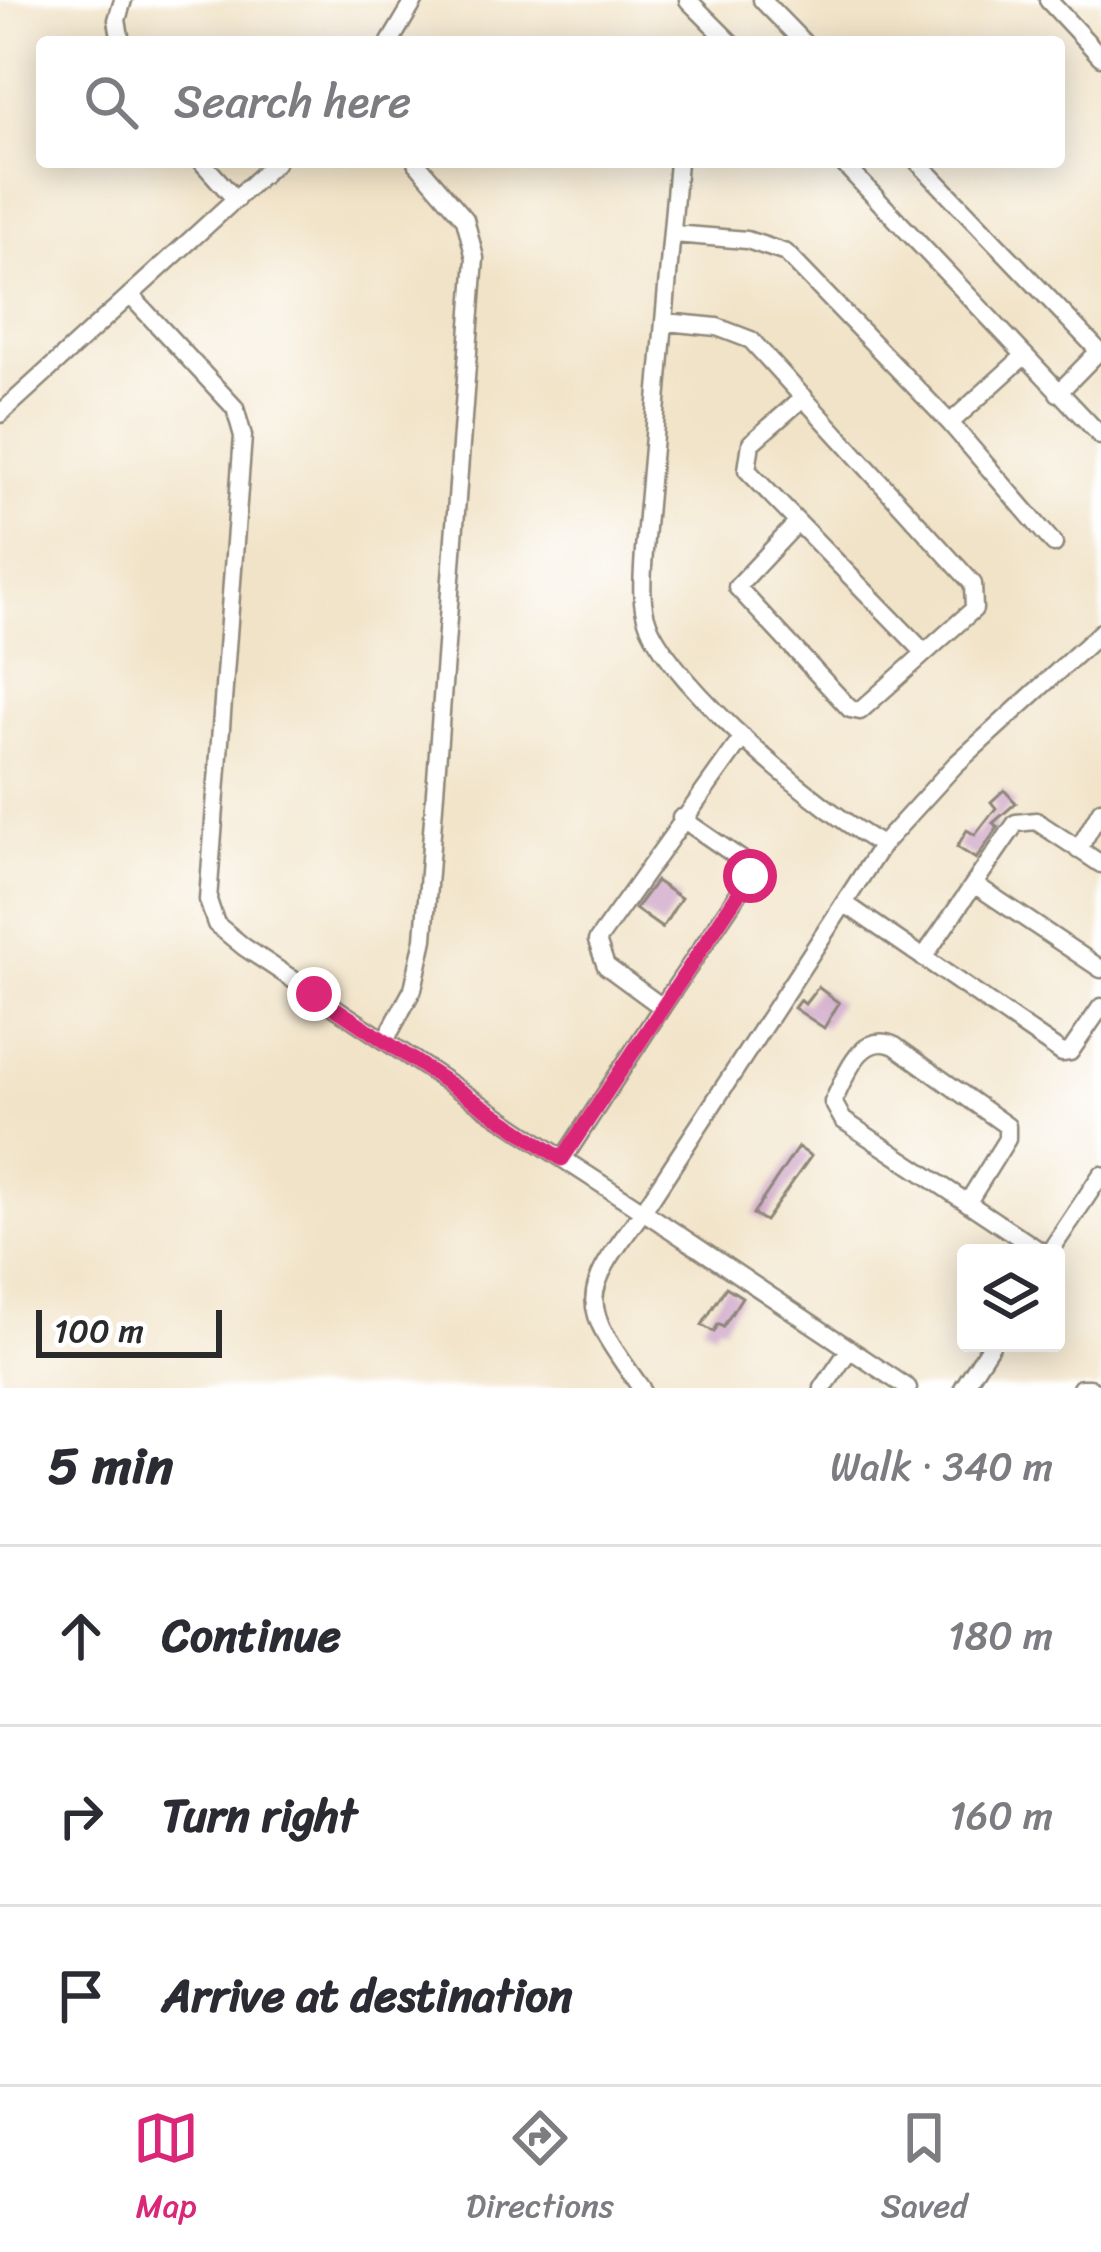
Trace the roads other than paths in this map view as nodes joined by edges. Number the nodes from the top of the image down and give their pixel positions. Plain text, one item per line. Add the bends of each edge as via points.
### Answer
1 (123, 0) edge
2 (415, 0) edge
3 (762, 0) edge
4 (1048, 0) edge
5 (696, 2) edge
6 (120, 36) edge
7 (393, 36) edge
8 (725, 36) edge
9 (797, 36) edge
10 (1101, 57) edge
11 (207, 168) edge
12 (270, 168) edge
13 (421, 168) edge
14 (678, 168) edge
15 (848, 168) edge
16 (924, 168) edge
17 (236, 200) junction
18 (674, 234) junction
19 (130, 295) junction
20 (666, 322) junction
21 (1023, 357) junction
22 (1058, 393) junction
23 (803, 397) junction
24 (0, 414) edge
25 (950, 423) junction
26 (1101, 436) edge
27 (797, 523) junction
28 (1054, 544) dead end
29 (1101, 632) edge
30 (925, 653) junction
31 (743, 737) junction
32 (1101, 810) edge
33 (681, 818) junction
34 (882, 845) junction
35 (1078, 850) junction
36 (1101, 864) edge
37 (974, 884) junction
38 (847, 905) junction
39 (923, 958) junction
40 (1101, 969) edge
41 (1101, 1006) edge
42 (662, 1007) junction
43 (385, 1041) junction
44 (562, 1159) junction
45 (1101, 1176) edge
46 (968, 1202) junction
47 (643, 1211) junction
48 (1032, 1244) edge
49 (1052, 1244) edge
50 (849, 1350) junction
51 (986, 1352) edge
52 (641, 1388) edge
53 (823, 1388) edge
54 (908, 1388) edge
55 (963, 1388) edge

1 - 6 street
2 - 7 street
3 - 9 street
4 - 10 street
5 - 8 street
11 - 17 street
12 - 17 street
13 - 43 street via 465,219 476,258 424,939 413,989
14 - 18 street
15 - 21 street
16 - 22 street via 1099,351
17 - 19 street
18 - 20 street
18 - 25 street via 786,253
19 - 24 street
19 - 43 street via 235,408 243,436 209,909 221,930
20 - 23 street via 735,331
20 - 31 street via 645,613 686,677
21 - 22 street
21 - 25 street
22 - 26 street
23 - 27 street via 751,442 746,459 752,478
23 - 30 street via 973,584 976,607
25 - 28 street
27 - 30 street
27 - 30 street via 737,585 850,709 864,710
29 - 34 street via 955,765
31 - 33 street
31 - 34 street via 836,818
32 - 35 street
33 - 42 street via 597,941 606,966
33 - 42 street via 748,864 750,876
34 - 38 street
35 - 36 street
35 - 37 street via 1036,821 1016,823
37 - 39 street
37 - 40 street
38 - 39 street
38 - 47 street
39 - 41 street via 1062,1053
42 - 44 street
43 - 44 street
44 - 47 street
45 - 49 street
46 - 46 street via 836,1113 833,1102 866,1045 895,1046 1007,1126
46 - 48 street
47 - 50 street
47 - 52 street via 602,1268 592,1303 599,1330
50 - 53 street
50 - 54 street
51 - 55 street

